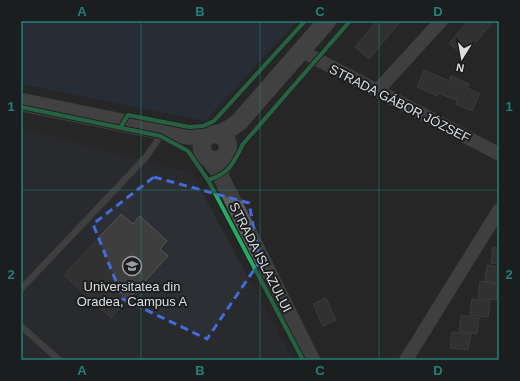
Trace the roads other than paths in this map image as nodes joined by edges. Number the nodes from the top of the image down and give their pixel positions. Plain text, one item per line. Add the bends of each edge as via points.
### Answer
1 (327, 21) edge
2 (440, 21) edge
3 (301, 51) junction
4 (377, 91) junction
5 (21, 102) edge
6 (171, 132) junction
7 (216, 147) junction
8 (499, 154) edge
9 (499, 210) edge
10 (21, 289) edge
11 (21, 326) edge
12 (59, 360) edge
13 (312, 360) edge
14 (406, 360) edge

1 - 3 main road
2 - 4 street
3 - 4 street, STRADA GÁBOR JÓZSEF
3 - 7 main road via 239,122 229,129
4 - 8 street, STRADA GÁBOR JÓZSEF
5 - 6 main road
6 - 7 main road via 192,142
6 - 10 lane
7 - 13 street, STRADA ISLAZULUI via 220,176
9 - 14 street
11 - 12 lane

